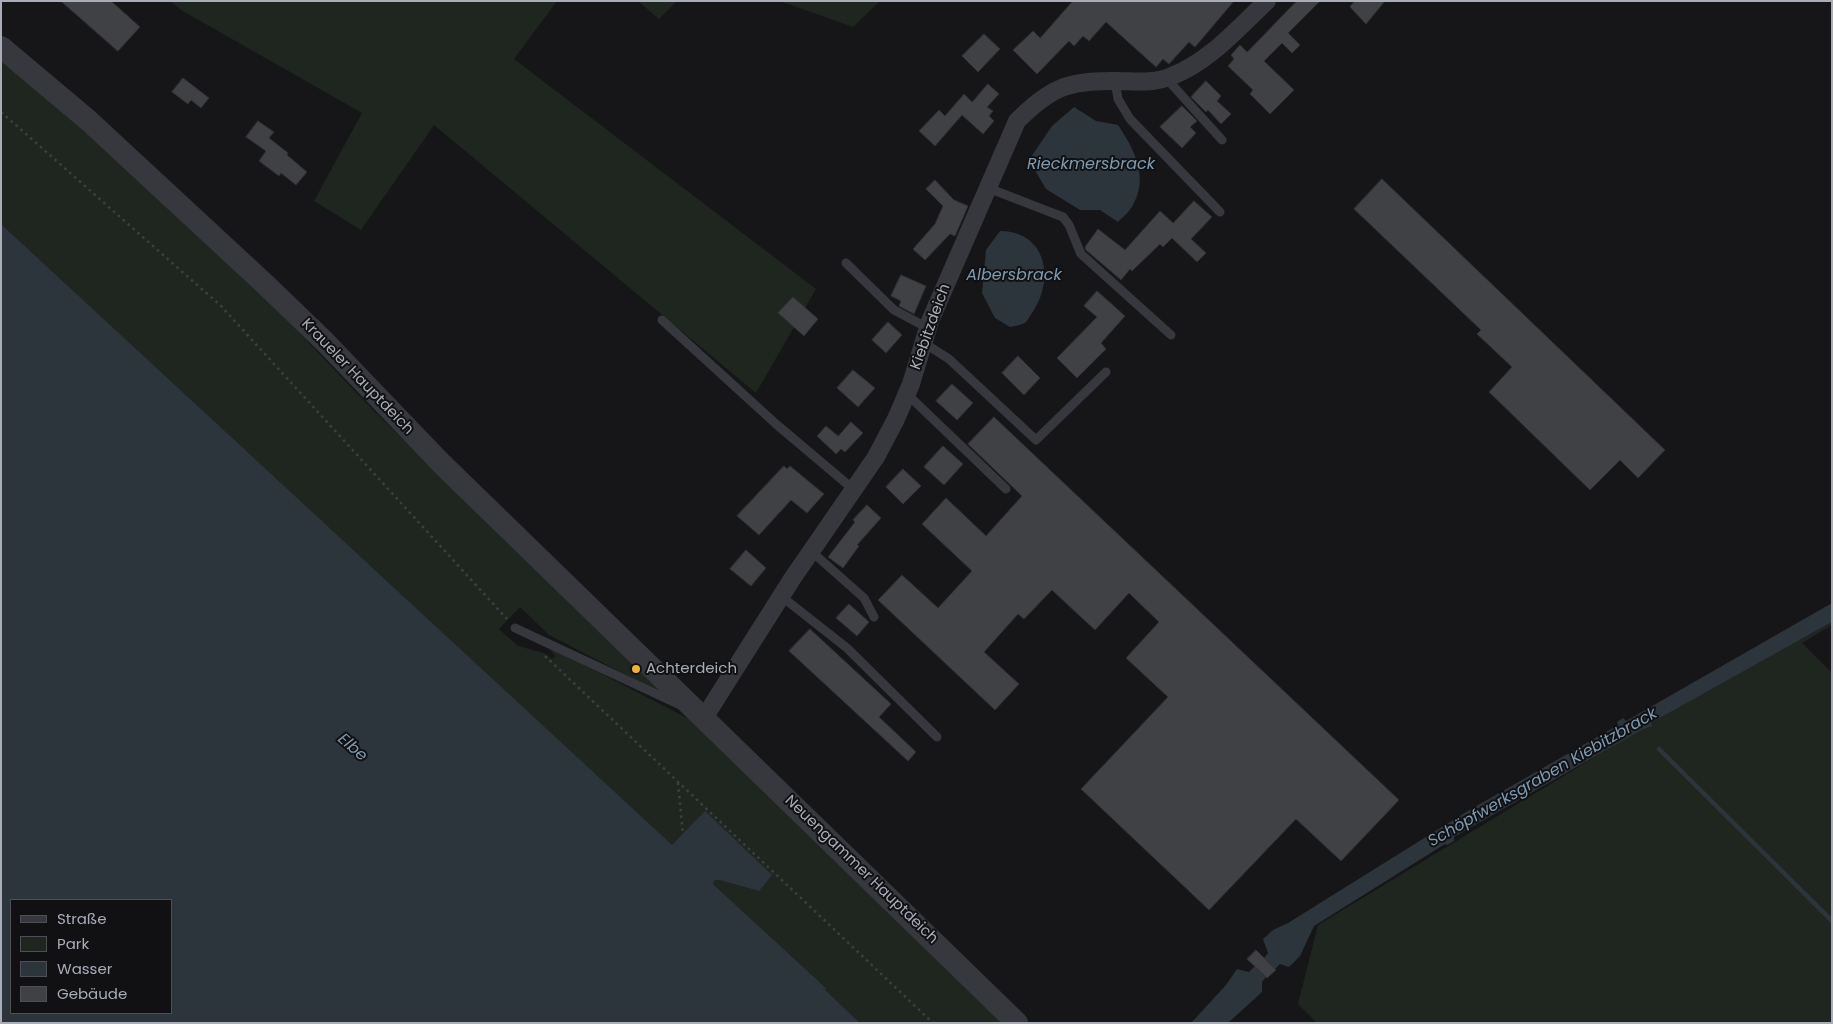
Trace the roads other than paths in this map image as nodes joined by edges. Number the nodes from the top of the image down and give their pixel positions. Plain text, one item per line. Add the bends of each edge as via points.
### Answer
1 (1268, 1) edge
2 (1, 47) edge
3 (1166, 78) junction
4 (1115, 81) junction
5 (1222, 140) dead end
6 (988, 188) junction
7 (1220, 212) dead end
8 (846, 263) dead end
9 (662, 320) dead end
10 (1171, 335) dead end
11 (926, 336) junction
12 (1106, 372) dead end
13 (907, 394) junction
14 (853, 489) junction
15 (1006, 489) dead end
16 (811, 551) junction
17 (781, 596) junction
18 (874, 617) dead end
19 (515, 628) road end
20 (704, 717) junction
21 (937, 737) dead end
22 (1017, 1023) edge

1 - 3 street, Kiebitzdeich via 1195,65
2 - 20 street, Kraueler Hauptdeich via 89,121 325,342 442,464
3 - 4 street, Kiebitzdeich via 1144,82
3 - 5 lane
4 - 6 street, Kiebitzdeich via 1064,86 1040,98 1018,121
4 - 7 lane via 1118,99 1130,119
6 - 10 lane via 1063,217 1081,254
6 - 11 street, Kiebitzdeich
8 - 11 lane
9 - 14 lane
11 - 12 lane via 1036,440
11 - 13 street, Kiebitzdeich
13 - 14 street, Kiebitzdeich via 876,456
13 - 15 lane
14 - 16 street, Kiebitzdeich
16 - 17 street, Kiebitzdeich
16 - 18 lane via 864,598
17 - 20 street, Kiebitzdeich
17 - 21 lane via 847,648
19 - 20 lane
20 - 22 street, Neuengammer Hauptdeich

